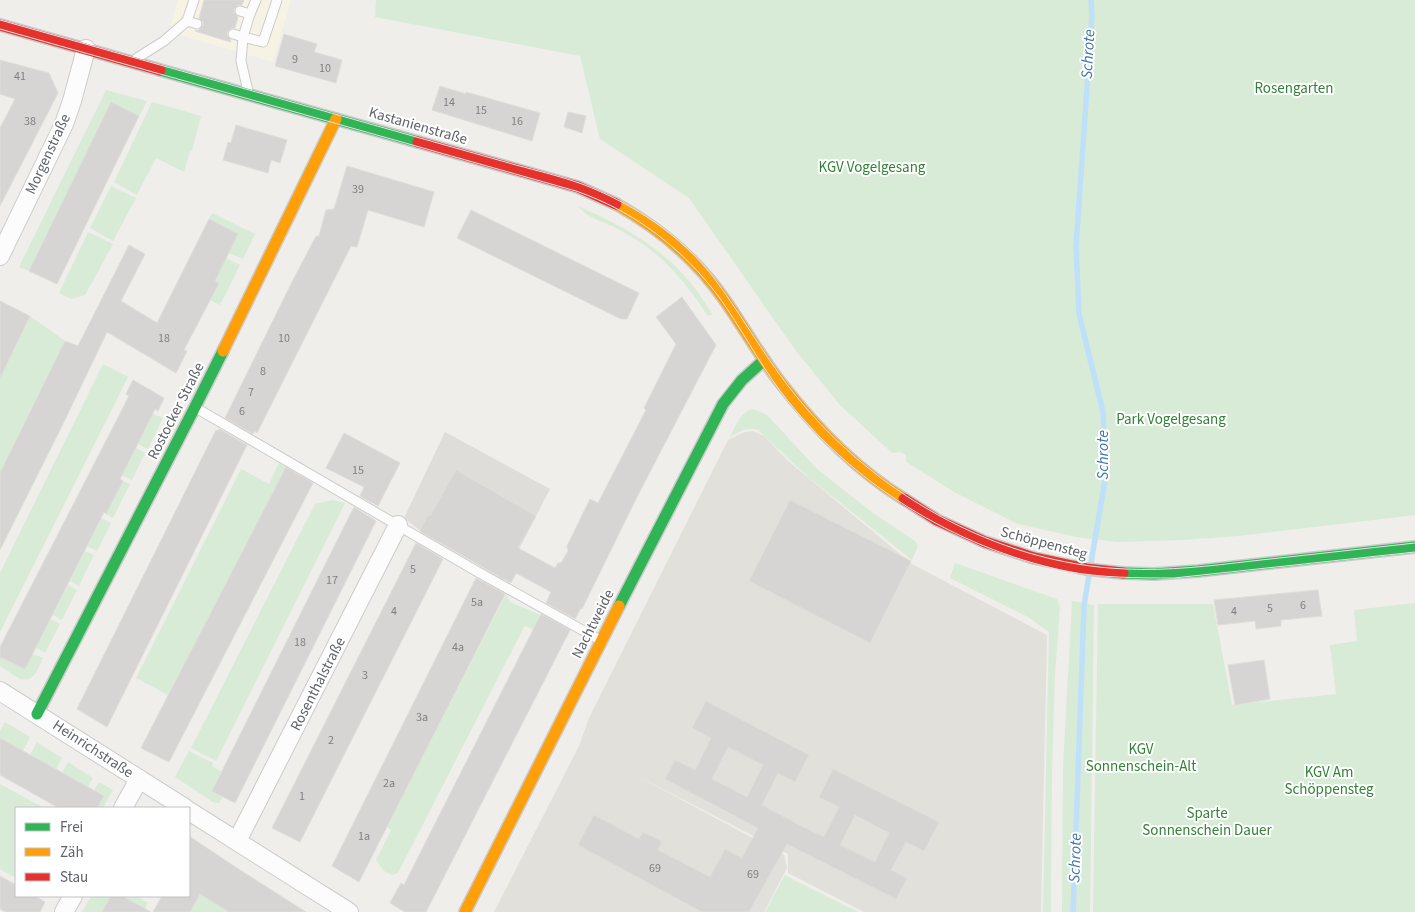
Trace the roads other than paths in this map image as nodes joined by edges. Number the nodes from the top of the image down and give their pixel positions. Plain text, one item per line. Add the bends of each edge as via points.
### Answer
1 (194, 0) edge
2 (256, 0) edge
3 (277, 0) edge
4 (240, 11) dead end
5 (250, 14) junction
6 (187, 21) junction
7 (197, 24) dead end
8 (0, 25) edge
9 (233, 34) dead end
10 (243, 37) junction
11 (86, 49) junction
12 (132, 61) junction
13 (248, 94) junction
14 (336, 119) junction
15 (0, 256) edge
16 (764, 360) junction
17 (195, 407) junction
18 (398, 526) junction
19 (1415, 547) edge
20 (601, 641) junction
21 (0, 690) edge
22 (38, 714) junction
23 (139, 779) junction
24 (124, 807) edge
25 (183, 807) edge
26 (190, 812) edge
27 (237, 841) junction
28 (73, 897) edge
29 (64, 912) edge
30 (349, 912) edge
31 (465, 912) edge

1 - 6 lane
2 - 5 lane
3 - 10 lane via 263,42
4 - 5 lane
5 - 10 lane
6 - 7 lane
6 - 12 lane via 164,41
8 - 11 main road, Kastanienstraße
9 - 10 lane
10 - 13 lane via 242,62
11 - 12 main road, Kastanienstraße
11 - 15 street, Morgenstraße via 64,124
12 - 13 main road, Kastanienstraße
13 - 14 main road, Kastanienstraße
14 - 16 main road, Kastanienstraße via 578,187 625,209 662,232 697,265 718,290
14 - 17 main road, Rostocker Straße
16 - 19 main road, Schöppensteg via 824,435 859,467 944,524 1012,552 1072,568 1160,574
16 - 20 main road, Nachtweide via 746,374 723,404
17 - 18 lane
17 - 22 main road, Rostocker Straße
18 - 20 lane
18 - 27 street, Rosenthalstraße
20 - 31 main road, Nachtweide
21 - 22 street, Heinrichstraße
22 - 23 street, Heinrichstraße
23 - 24 street
23 - 25 street, Heinrichstraße
26 - 27 street
27 - 30 street
28 - 29 street

